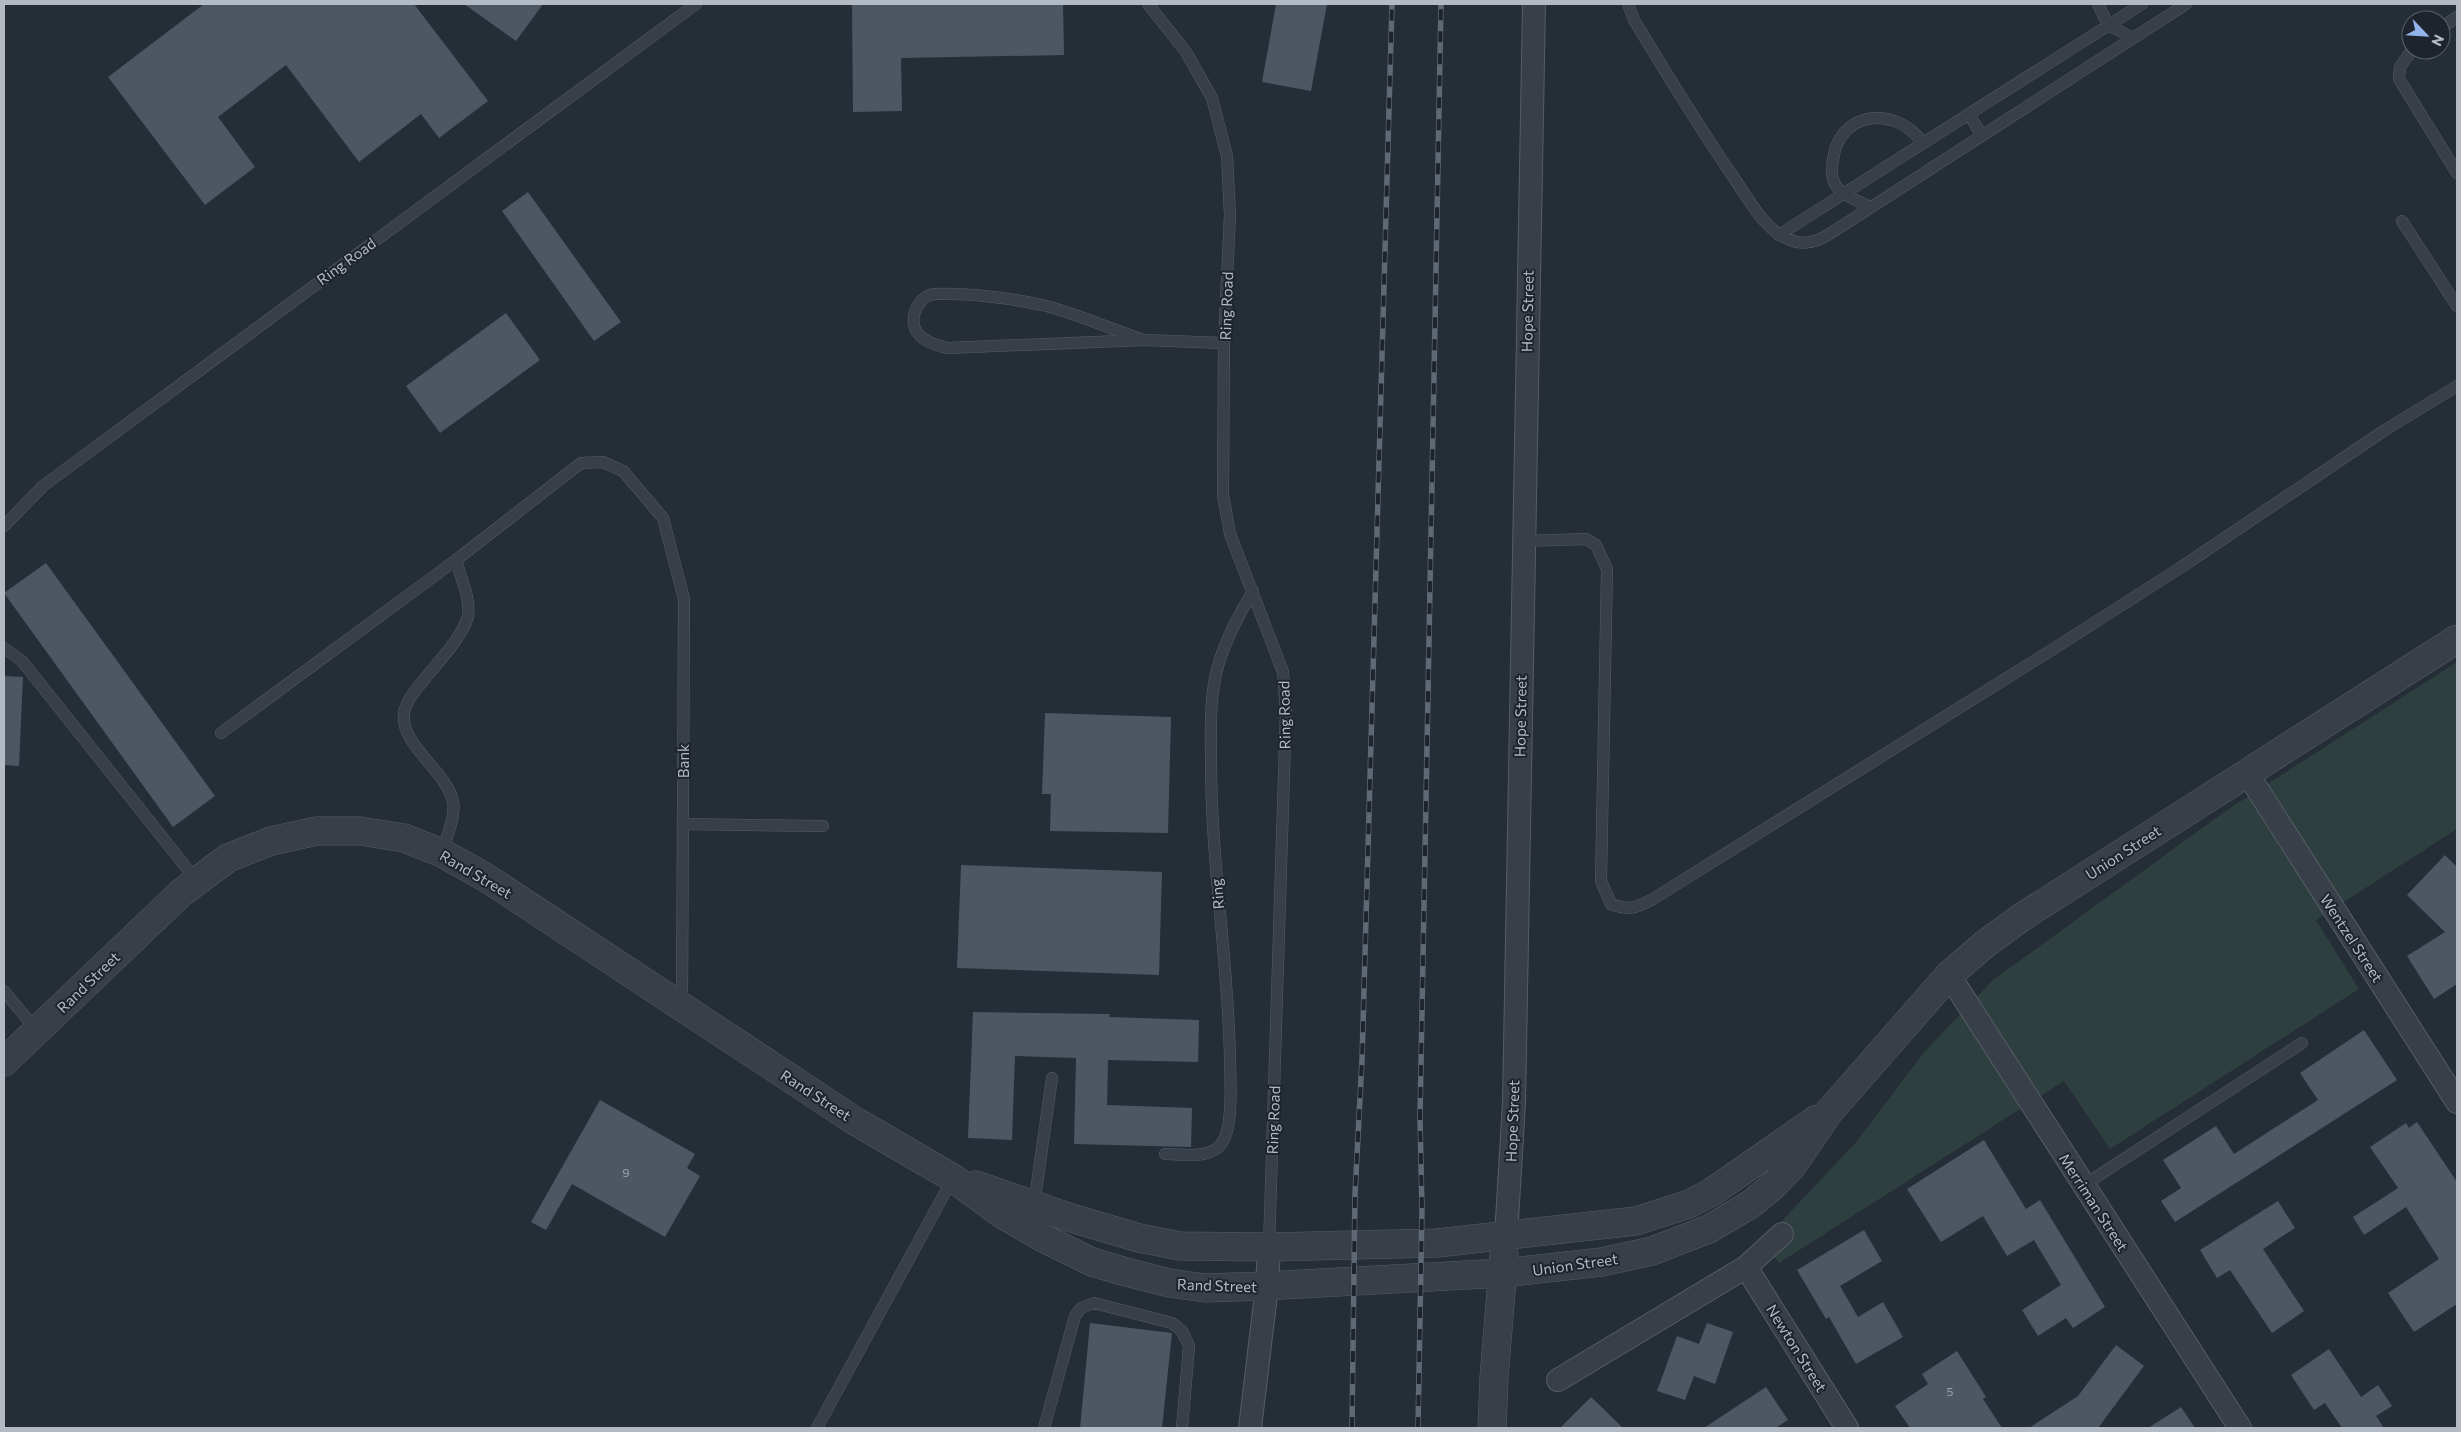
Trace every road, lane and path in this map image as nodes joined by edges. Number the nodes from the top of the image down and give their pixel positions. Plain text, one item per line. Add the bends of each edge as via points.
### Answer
1 (696, 4) edge
2 (1148, 4) edge
3 (1534, 4) edge
4 (1628, 4) edge
5 (2098, 4) edge
6 (2142, 4) edge
7 (2186, 4) edge
8 (2108, 26) junction
9 (2133, 38) junction
10 (2405, 60) edge
11 (1969, 114) junction
12 (1982, 136) junction
13 (1924, 143) junction
14 (2457, 173) edge
15 (1844, 194) junction
16 (1870, 207) junction
17 (2402, 221) dead end
18 (1780, 235) junction
19 (2457, 306) edge
20 (1144, 340) junction
21 (1224, 343) junction
22 (2457, 386) edge
23 (4, 526) edge
24 (1523, 541) junction
25 (456, 560) junction
26 (1253, 591) junction
27 (2457, 639) edge
28 (4, 648) edge
29 (221, 733) dead end
30 (2247, 773) junction
31 (683, 824) junction
32 (823, 826) dead end
33 (442, 853) junction
34 (197, 881) junction
35 (1949, 975) junction
36 (4, 991) edge
37 (682, 1008) junction
38 (37, 1031) junction
39 (2302, 1043) dead end
40 (4, 1062) edge
41 (1052, 1078) dead end
42 (2457, 1102) edge
43 (1829, 1112) junction
44 (1165, 1154) dead end
45 (953, 1178) junction
46 (2084, 1185) junction
47 (1034, 1205) junction
48 (1782, 1234) dead end
49 (1506, 1236) junction
50 (1269, 1247) junction
51 (1746, 1267) junction
52 (1502, 1273) junction
53 (1267, 1286) junction
54 (1558, 1380) dead end
55 (817, 1428) edge
56 (1044, 1428) edge
57 (1182, 1428) edge
58 (1250, 1428) edge
59 (1492, 1428) edge
60 (1847, 1428) edge
61 (2240, 1428) edge

1 - 23 lane, Ring Road via 43,486
2 - 21 lane, Ring Road via 1186,52 1212,98 1227,156 1230,215
3 - 24 street, Hope Street
4 - 18 lane via 1634,20 1708,141 1749,200
5 - 8 lane
6 - 8 lane
7 - 9 lane
8 - 9 lane
8 - 11 lane
9 - 12 lane
10 - 14 lane via 2398,79
11 - 12 lane
11 - 13 lane
12 - 16 lane
13 - 15 lane
13 - 15 lane via 1898,122 1871,117 1855,121 1836,145 1831,165 1835,184
15 - 16 lane
15 - 18 lane
16 - 18 lane via 1828,235 1808,244 1799,244
17 - 19 lane
20 - 20 lane via 1043,305 973,296 933,294 917,306 914,318 916,330 924,339 947,348
20 - 21 lane
21 - 26 lane, Ring Road via 1223,496 1230,534
22 - 24 lane via 2050,651 1635,908 1625,909 1610,904 1601,881 1607,569 1596,545 1586,540
24 - 49 street, Hope Street via 1514,1103
25 - 29 lane
25 - 31 lane, Bank via 581,463 603,462 623,471 663,518 684,599
25 - 33 lane via 468,615 462,631 410,698 404,713 404,728 448,787 453,803
26 - 44 lane, Ring via 1232,628 1218,667 1211,714 1216,888 1229,1008 1227,1129 1222,1143 1212,1152
26 - 50 lane, Ring Road via 1283,672 1286,711
27 - 30 street, Union Street
28 - 34 lane via 22,661
30 - 35 street, Union Street via 2022,917
30 - 42 street, Wentzel Street
31 - 32 lane
31 - 37 lane, Bank
33 - 34 street, Rand Street via 404,838 360,831 317,831 272,841 228,858
33 - 37 street, Rand Street via 485,877
34 - 38 street, Rand Street
35 - 43 street, Union Street
35 - 46 street, Merriman Street
36 - 38 lane
37 - 45 street, Rand Street via 855,1121
38 - 40 street, Rand Street
39 - 46 lane
41 - 47 lane
43 - 49 street, Union Street via 1728,1182 1689,1204 1636,1221
43 - 52 street, Union Street via 1792,1166 1773,1186 1751,1204 1709,1229 1652,1251 1610,1260
45 - 47 street, Rand Street
45 - 53 street, Rand Street via 1002,1214 1092,1262 1169,1283 1205,1288
45 - 55 lane
46 - 61 street, Merriman Street
47 - 50 street, Rand Street via 1139,1238 1180,1246
48 - 51 street
49 - 50 street, Union Street via 1437,1243
49 - 52 street, Hope Street
50 - 53 street, Ring Road
51 - 54 street
51 - 60 street, Newton Street
52 - 53 street, Union Street
52 - 59 street, Hope Street
53 - 58 street, Ring Road
56 - 57 lane via 1074,1316 1081,1308 1094,1303 1172,1323 1182,1331 1189,1346

